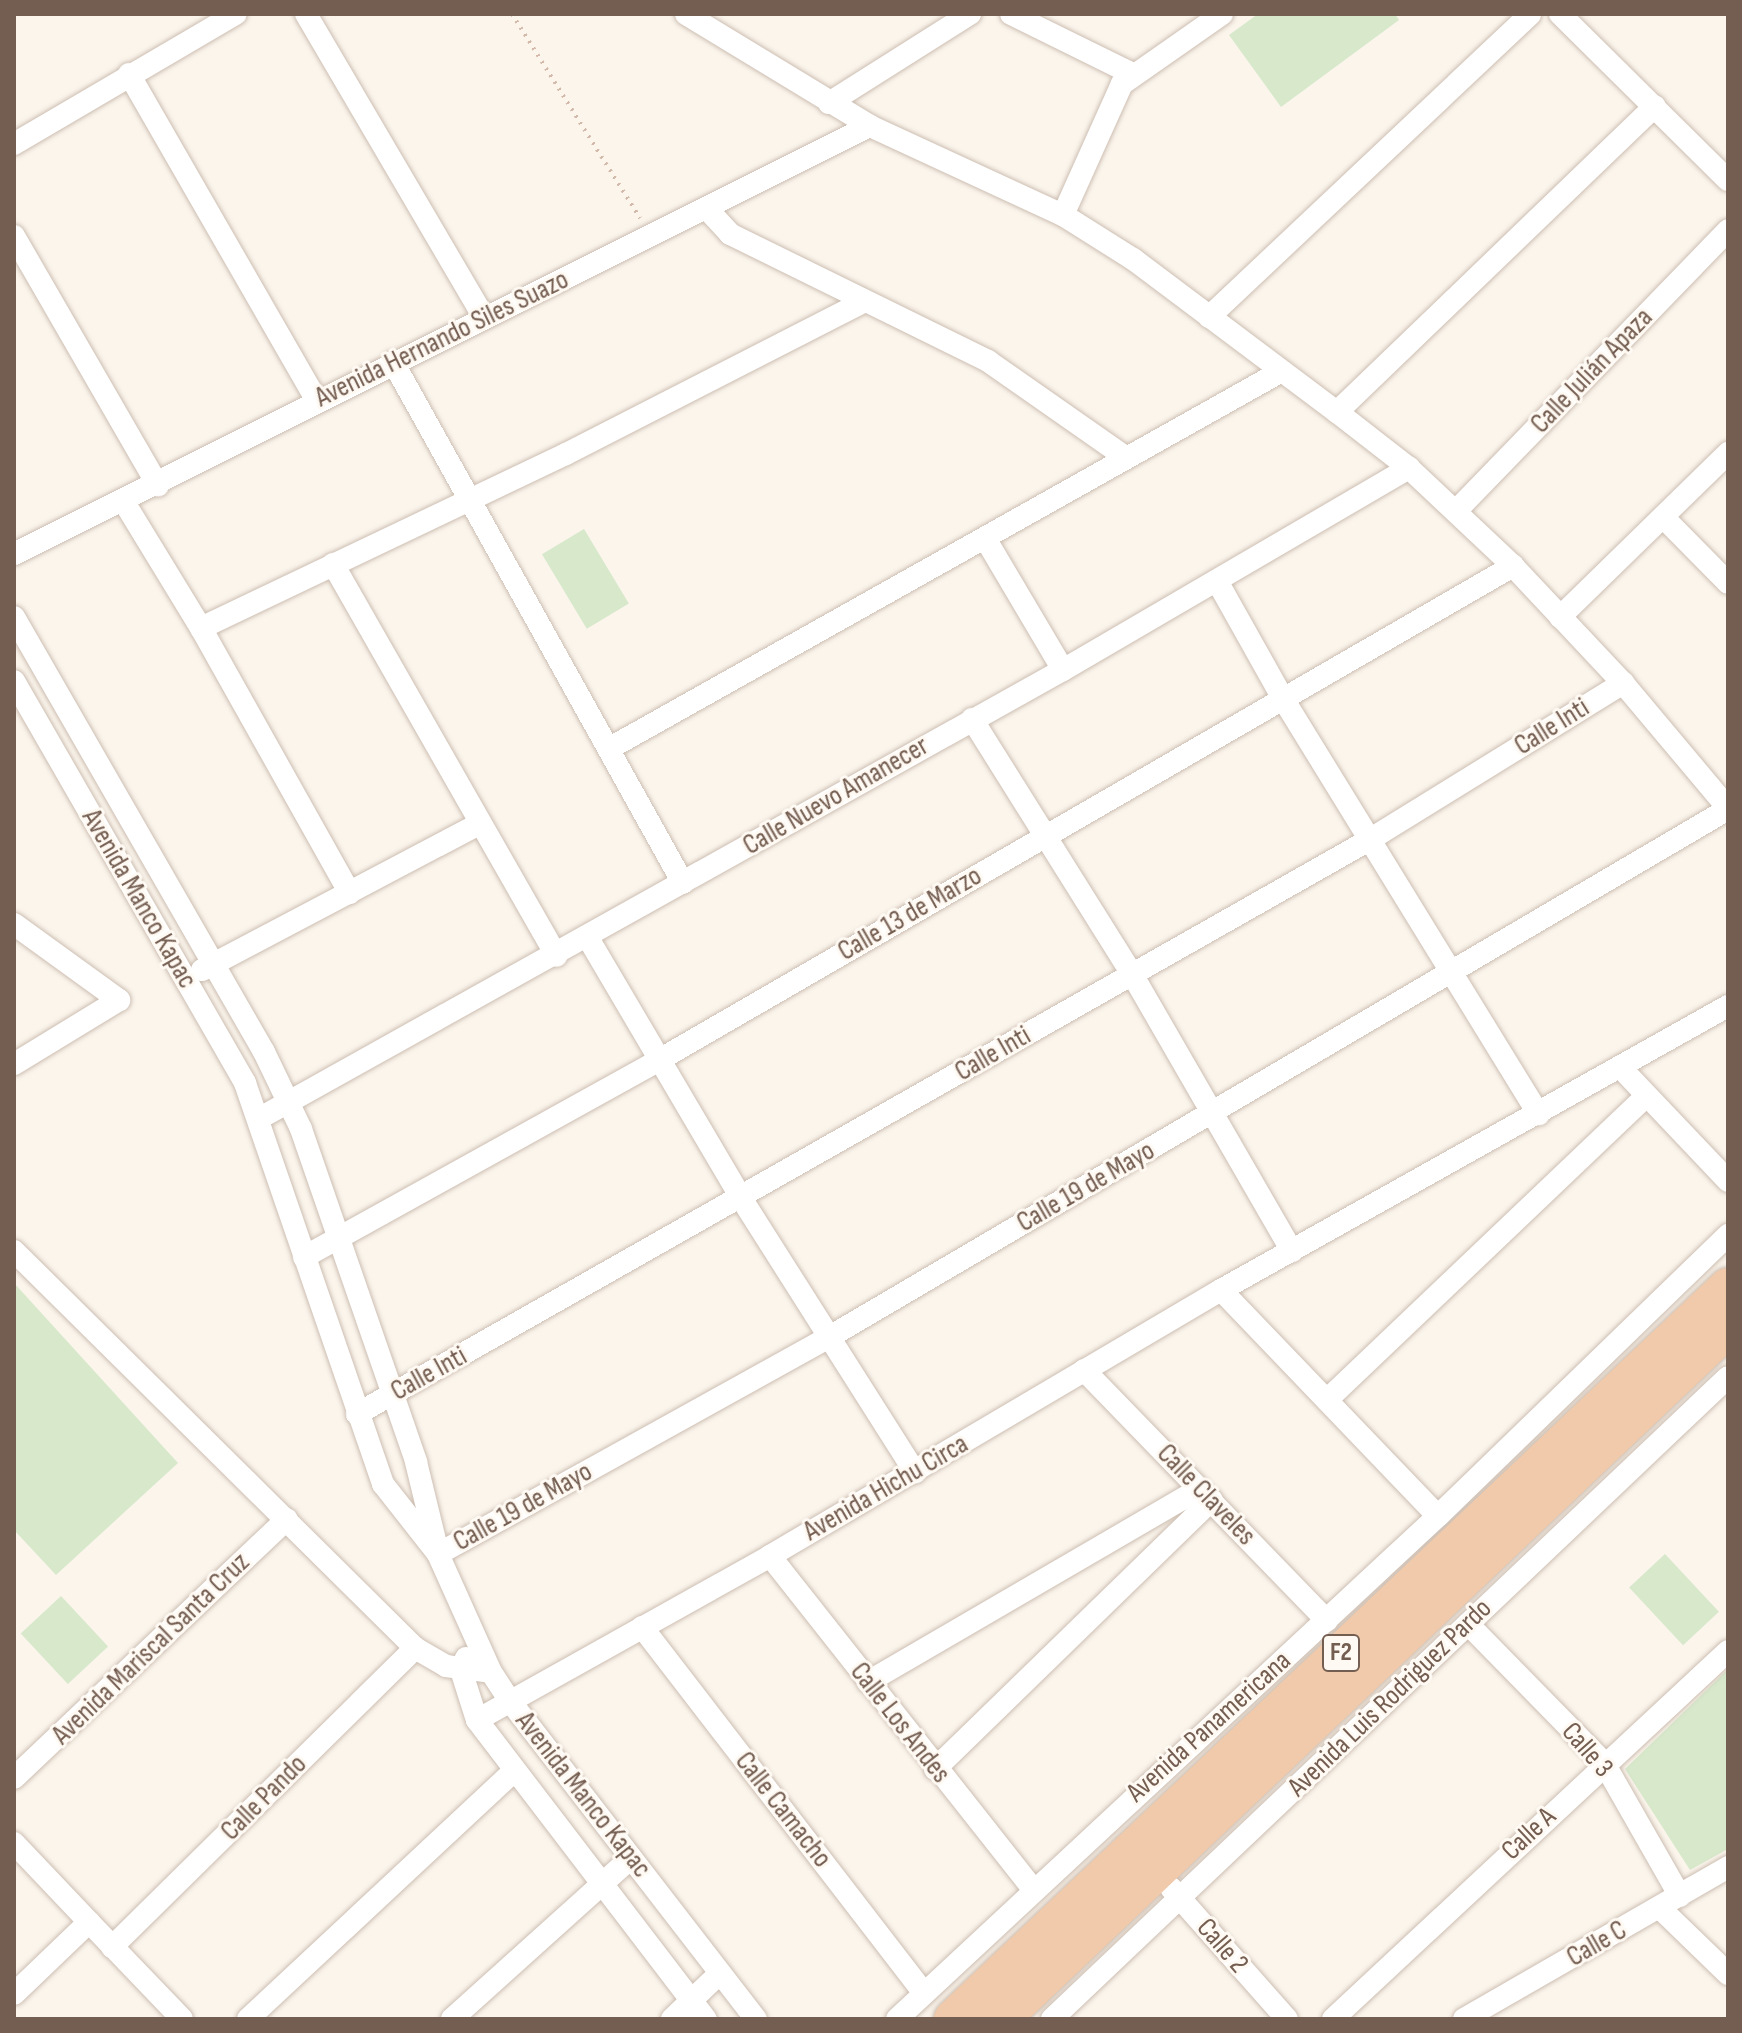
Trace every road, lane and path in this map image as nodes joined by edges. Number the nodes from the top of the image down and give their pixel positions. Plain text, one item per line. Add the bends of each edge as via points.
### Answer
1 (306, 14) edge
2 (512, 14) edge
3 (686, 14) edge
4 (970, 14) edge
5 (1011, 14) edge
6 (1222, 14) edge
7 (1530, 14) edge
8 (1560, 14) edge
9 (225, 17) edge
10 (129, 74) junction
11 (1133, 74) junction
12 (829, 103) junction
13 (1655, 106) junction
14 (870, 126) junction
15 (14, 144) edge
16 (1728, 180) edge
17 (708, 210) junction
18 (1063, 215) junction
19 (1728, 230) edge
20 (14, 236) edge
21 (652, 237) junction
22 (861, 303) junction
23 (1209, 317) junction
24 (484, 318) junction
25 (393, 362) junction
26 (1280, 372) junction
27 (316, 399) junction
28 (1337, 412) junction
29 (1728, 453) edge
30 (1125, 457) junction
31 (1409, 468) junction
32 (158, 485) junction
33 (470, 496) junction
34 (124, 502) junction
35 (1456, 511) junction
36 (1664, 518) junction
37 (985, 538) junction
38 (14, 554) edge
39 (333, 564) junction
40 (1513, 566) junction
41 (1217, 581) junction
42 (1728, 583) edge
43 (14, 617) edge
44 (1560, 617) junction
45 (201, 628) junction
46 (1063, 670) junction
47 (14, 681) edge
48 (1623, 683) junction
49 (1282, 697) junction
50 (23, 716) edge
51 (972, 719) junction
52 (610, 748) junction
53 (1728, 808) edge
54 (477, 825) junction
55 (1046, 834) junction
56 (1369, 840) junction
57 (683, 883) junction
58 (350, 893) junction
59 (14, 924) edge
60 (588, 938) junction
61 (557, 956) junction
62 (213, 964) junction
63 (1132, 974) junction
64 (1451, 975) junction
65 (185, 979) junction
66 (1728, 1006) edge
67 (659, 1060) junction
68 (14, 1064) edge
69 (1620, 1067) junction
70 (1644, 1098) junction
71 (289, 1102) junction
72 (1213, 1113) junction
73 (1539, 1114) junction
74 (260, 1118) junction
75 (1728, 1181) edge
76 (741, 1198) junction
77 (1728, 1235) edge
78 (338, 1238) junction
79 (14, 1251) edge
80 (1292, 1251) junction
81 (304, 1257) junction
82 (1728, 1287) edge
83 (1221, 1290) junction
84 (1728, 1328) edge
85 (831, 1336) junction
86 (1084, 1370) junction
87 (1728, 1377) edge
88 (393, 1394) junction
89 (1327, 1400) junction
90 (357, 1414) junction
91 (915, 1472) junction
92 (1206, 1494) junction
93 (1438, 1516) junction
94 (287, 1519) junction
95 (438, 1554) junction
96 (770, 1556) junction
97 (1327, 1621) junction
98 (1468, 1624) junction
99 (642, 1627) junction
100 (476, 1634) junction
101 (415, 1648) junction
102 (1728, 1651) edge
103 (461, 1670) junction
104 (491, 1672) junction
105 (868, 1682) junction
106 (510, 1701) junction
107 (477, 1720) junction
108 (1604, 1763) junction
109 (935, 1769) junction
110 (513, 1772) junction
111 (14, 1778) edge
112 (14, 1843) edge
113 (631, 1858) junction
114 (1728, 1867) edge
115 (600, 1883) junction
116 (1168, 1885) junction
117 (1032, 1888) junction
118 (1670, 1902) junction
119 (89, 1922) junction
120 (112, 1947) junction
121 (720, 1973) junction
122 (1728, 1974) edge
123 (924, 1993) junction
124 (14, 1994) edge
125 (691, 2001) junction
126 (182, 2019) edge
127 (248, 2019) edge
128 (452, 2019) edge
129 (672, 2019) edge
130 (706, 2019) edge
131 (756, 2019) edge
132 (897, 2019) edge
133 (953, 2019) edge
134 (1001, 2019) edge
135 (1052, 2019) edge
136 (1287, 2019) edge
137 (1333, 2019) edge
138 (1464, 2019) edge

1 - 24 street
2 - 21 path
3 - 12 street
4 - 12 street
5 - 11 street
6 - 11 street
7 - 23 street
8 - 13 street
9 - 10 street
10 - 15 street
10 - 27 street
11 - 18 street via 1113,100
12 - 14 street
13 - 16 street
13 - 28 street
14 - 17 street, Avenida Hernando Siles Suazo
14 - 18 street
17 - 21 street, Avenida Hernando Siles Suazo
17 - 22 street via 730,234
18 - 23 street
19 - 35 street, Calle Julián Apaza
20 - 32 street
21 - 24 street, Avenida Hernando Siles Suazo
22 - 30 street via 988,361
22 - 33 street via 566,454
23 - 26 street
24 - 25 street, Avenida Hernando Siles Suazo
25 - 27 street, Avenida Hernando Siles Suazo
25 - 33 street
26 - 28 street
26 - 30 street
27 - 32 street, Avenida Hernando Siles Suazo
28 - 31 street
29 - 36 street
30 - 37 street
31 - 35 street
31 - 41 street, Calle Nuevo Amanecer
32 - 34 street, Avenida Hernando Siles Suazo
33 - 39 street
33 - 52 street
34 - 38 street, Avenida Hernando Siles Suazo
34 - 45 street
35 - 40 street
36 - 42 street
36 - 44 street
37 - 46 street
37 - 52 street
39 - 45 street
39 - 54 street
40 - 44 street
40 - 49 street, Calle 13 de Marzo
41 - 46 street, Calle Nuevo Amanecer
41 - 49 street
43 - 62 street
44 - 48 street
45 - 58 street
46 - 51 street, Calle Nuevo Amanecer
47 - 50 street, Avenida Manco Kapac
48 - 53 street
48 - 56 street, Calle Inti
49 - 55 street, Calle 13 de Marzo
49 - 56 street
50 - 65 street, Avenida Manco Kapac
51 - 55 street
51 - 57 street, Calle Nuevo Amanecer
52 - 57 street
53 - 64 street, Calle 19 de Mayo
54 - 58 street
54 - 61 street
55 - 63 street
55 - 67 street, Calle 13 de Marzo
56 - 63 street, Calle Inti
56 - 64 street
57 - 60 street, Calle Nuevo Amanecer
58 - 62 street
59 - 68 street via 119,1000
60 - 61 street, Calle Nuevo Amanecer
60 - 67 street
61 - 71 street, Calle Nuevo Amanecer
62 - 65 street
62 - 71 street
63 - 72 street
63 - 76 street, Calle Inti
64 - 72 street, Calle 19 de Mayo
64 - 73 street
65 - 74 street, Avenida Manco Kapac
66 - 69 street, Avenida Hichu Circa
67 - 76 street
67 - 78 street, Calle 13 de Marzo
69 - 70 street
69 - 73 street, Avenida Hichu Circa
70 - 75 street
70 - 89 street
71 - 74 street, Calle Nuevo Amanecer
71 - 78 street
72 - 80 street
72 - 85 street, Calle 19 de Mayo
73 - 80 street, Avenida Hichu Circa
74 - 81 street, Avenida Manco Kapac
76 - 85 street
76 - 88 street, Calle Inti
77 - 93 street, Avenida Panamericana
78 - 81 street, Calle 13 de Marzo
78 - 88 street
79 - 94 street
80 - 83 street, Avenida Hichu Circa
81 - 90 street, Avenida Manco Kapac
82 - 133 highway, Avenida Panamericana / F2
83 - 86 street, Avenida Hichu Circa
83 - 89 street
84 - 116 highway, F2
85 - 91 street
85 - 95 street, Calle 19 de Mayo
86 - 91 street, Avenida Hichu Circa
86 - 92 street, Calle Claveles
87 - 98 street, Avenida Luis Rodriguez Pardo
88 - 90 street, Calle Inti
88 - 95 street
89 - 93 street
90 - 95 street, Avenida Manco Kapac via 383,1484
91 - 96 street, Avenida Hichu Circa
92 - 97 street, Calle Claveles
92 - 105 street
92 - 109 street
93 - 97 street, Avenida Panamericana
94 - 101 street
94 - 111 street, Avenida Mariscal Santa Cruz
95 - 100 street, Avenida Manco Kapac
96 - 99 street, Avenida Hichu Circa
96 - 105 street, Calle Los Andes
97 - 117 street, Avenida Panamericana
98 - 108 street, Calle 3
98 - 116 street, Avenida Luis Rodriguez Pardo
99 - 106 street, Avenida Hichu Circa
99 - 123 street, Calle Camacho
100 - 103 street
100 - 104 street, Avenida Manco Kapac
101 - 103 street
101 - 120 street, Calle Pando
102 - 108 street, Calle A
103 - 104 street
103 - 107 street
104 - 106 street, Avenida Manco Kapac
105 - 109 street, Calle Los Andes
106 - 107 street, Avenida Hichu Circa
106 - 113 street, Avenida Manco Kapac
107 - 110 street
108 - 118 street, Calle 3
108 - 137 street, Calle A
109 - 117 street, Calle Los Andes
110 - 115 street
110 - 127 street
112 - 119 street
113 - 115 street
113 - 121 street, Avenida Manco Kapac
114 - 118 street, Calle C
115 - 125 street
115 - 128 street
116 - 134 highway, F2
116 - 135 street, Avenida Luis Rodriguez Pardo
116 - 136 street, Calle 2
117 - 123 street, Avenida Panamericana
118 - 122 street, Calle 3
118 - 138 street, Calle C
119 - 120 street
119 - 124 street
120 - 126 street
121 - 125 street
121 - 131 street, Avenida Manco Kapac
123 - 132 street, Avenida Panamericana
125 - 129 street
125 - 130 street

